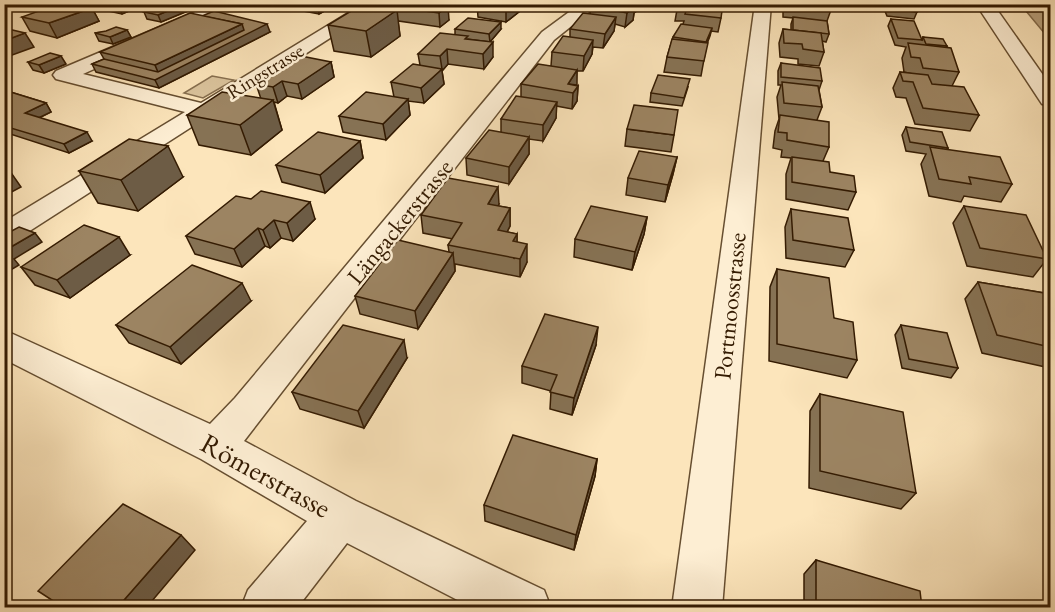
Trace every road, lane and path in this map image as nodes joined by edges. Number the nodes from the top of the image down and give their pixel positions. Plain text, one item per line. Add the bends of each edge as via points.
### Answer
1 (375, 4) edge
2 (591, 4) edge
3 (763, 4) edge
4 (984, 4) edge
5 (207, 12) edge
6 (1050, 99) edge
7 (203, 110) junction
8 (4, 235) edge
9 (4, 343) edge
10 (215, 446) junction
11 (340, 516) junction
12 (266, 608) edge
13 (526, 608) edge
14 (697, 608) edge

1 - 7 street, Ringstrasse
2 - 10 street, Längackerstrasse via 548,36 249,409
3 - 14 street, Portmoosstrasse
4 - 6 street
5 - 7 street via 63,75
7 - 8 street, Ringstrasse
9 - 10 street, Römerstrasse
10 - 11 street, Römerstrasse
11 - 12 street
11 - 13 street, Römerstrasse

